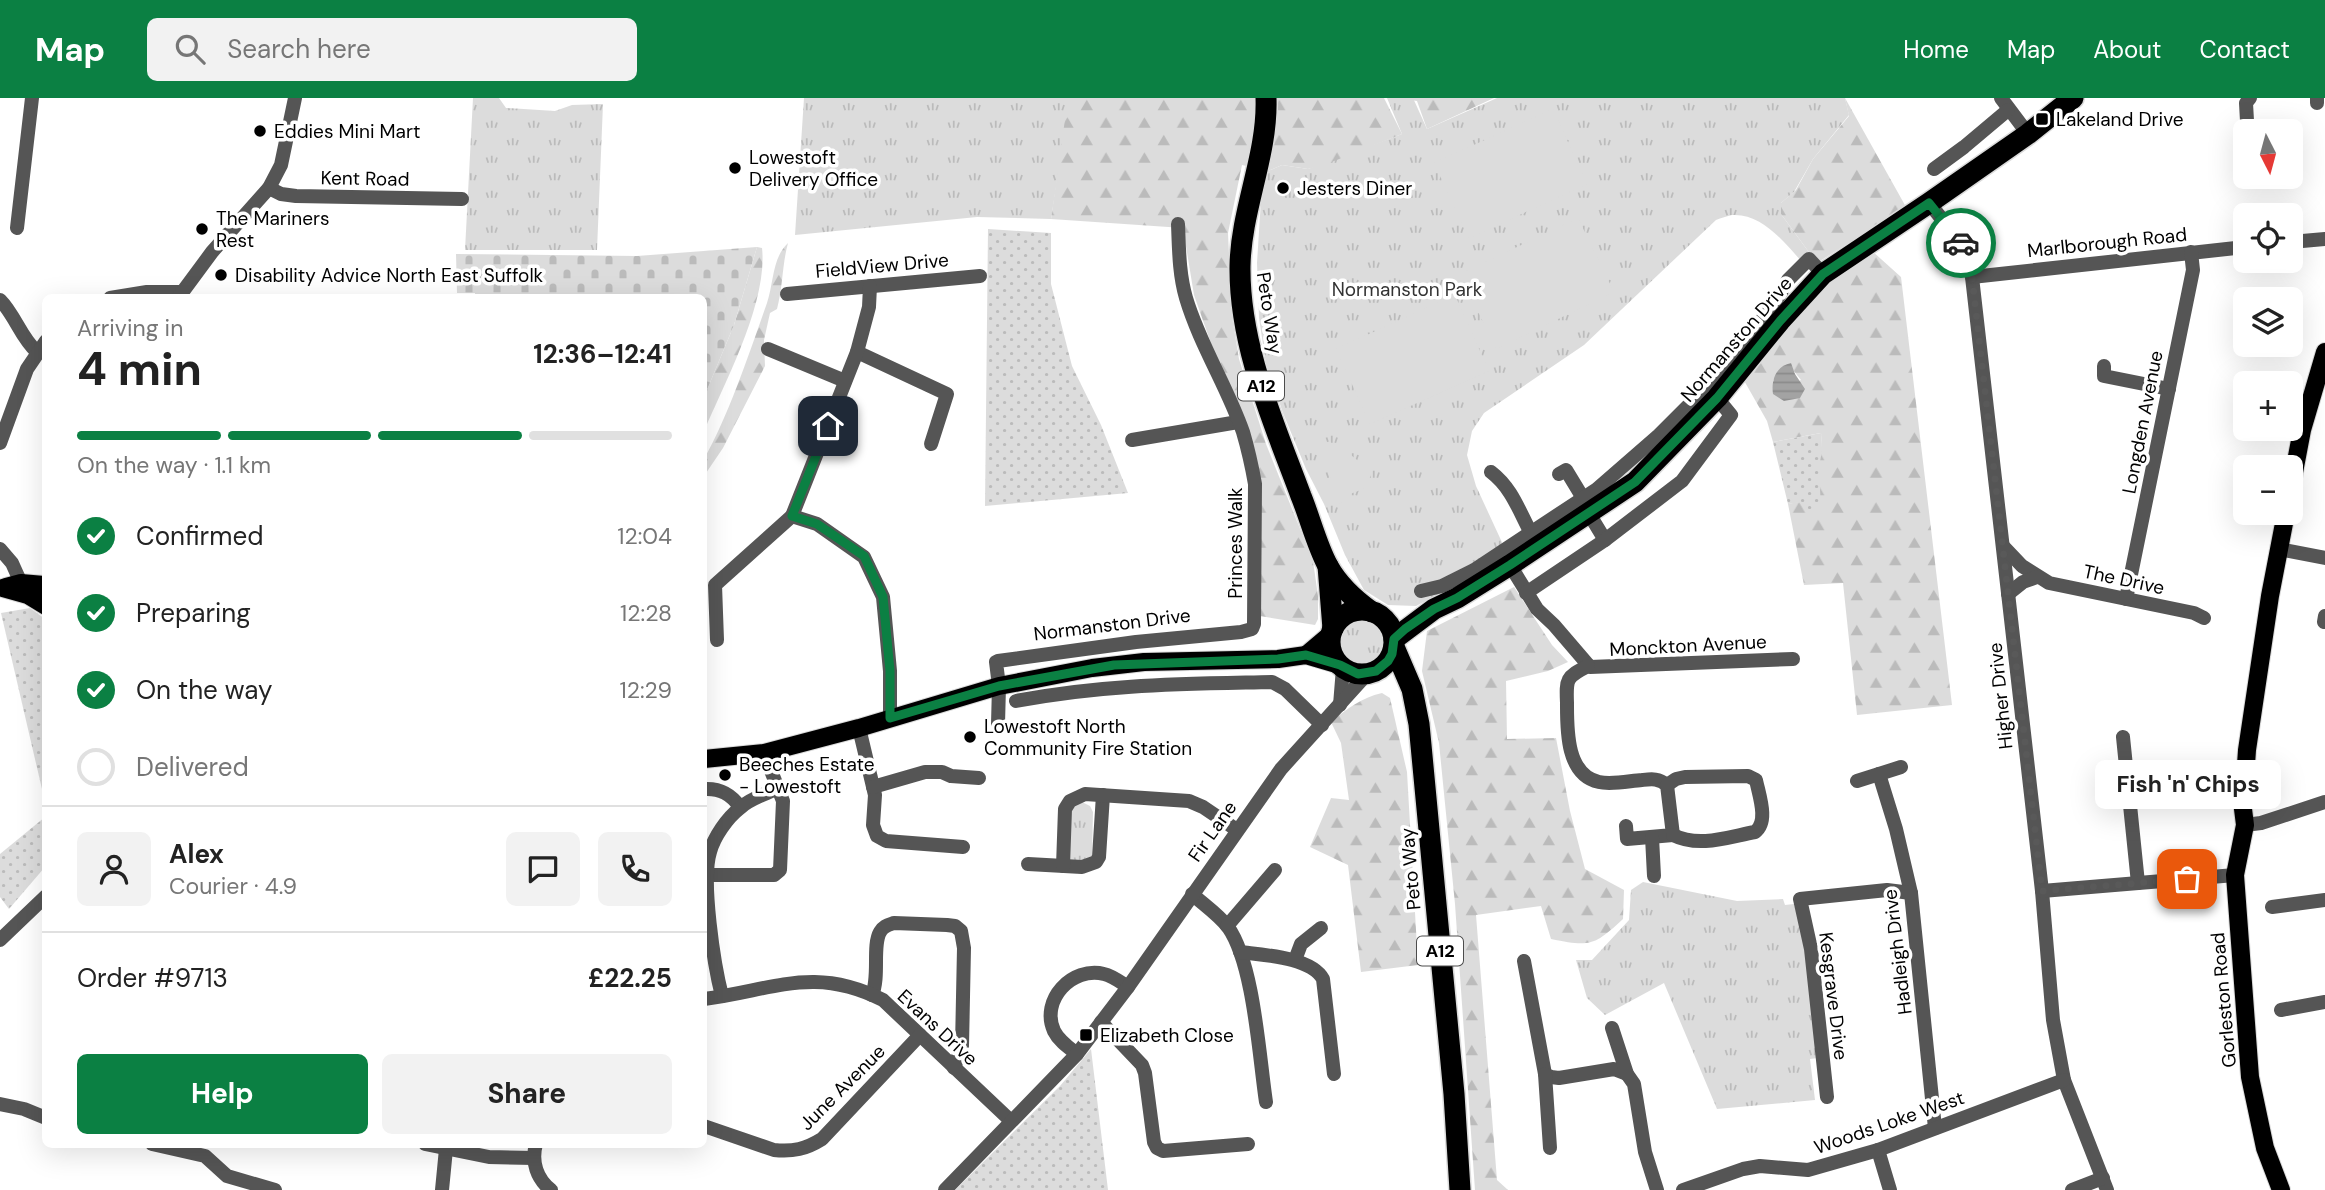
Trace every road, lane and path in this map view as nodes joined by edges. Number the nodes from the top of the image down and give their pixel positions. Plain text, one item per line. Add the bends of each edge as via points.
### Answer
1 (32, 98) edge
2 (295, 98) edge
3 (1266, 98) edge
4 (2073, 98) edge
5 (2250, 98) edge
6 (2005, 104) edge
7 (2247, 119) edge
8 (2028, 134) junction
9 (1934, 169) dead end
10 (269, 188) junction
11 (462, 199) dead end
12 (1929, 203) junction
13 (1178, 224) dead end
14 (17, 228) dead end
15 (2325, 239) edge
16 (2303, 241) edge
17 (2233, 248) edge
18 (2191, 252) junction
19 (1823, 274) junction
20 (980, 276) dead end
21 (1972, 277) junction
22 (870, 285) junction
23 (135, 294) edge
24 (169, 294) edge
25 (181, 294) edge
26 (787, 294) dead end
27 (0, 300) edge
28 (41, 346) edge
29 (768, 349) dead end
30 (857, 352) junction
31 (2325, 352) edge
32 (2104, 366) dead end
33 (845, 381) junction
34 (2169, 388) junction
35 (1717, 398) junction
36 (1238, 422) junction
37 (1132, 440) dead end
38 (0, 443) edge
39 (931, 444) dead end
40 (2297, 455) edge
41 (1491, 472) dead end
42 (1559, 474) dead end
43 (1608, 489) junction
44 (1586, 505) junction
45 (792, 516) junction
46 (2284, 525) edge
47 (1531, 533) junction
48 (1605, 540) junction
49 (2003, 546) junction
50 (0, 549) edge
51 (2279, 549) junction
52 (2324, 561) edge
53 (12, 563) junction
54 (1510, 565) junction
55 (1328, 566) junction
56 (2037, 577) junction
57 (21, 583) junction
58 (1, 589) edge
59 (1421, 591) dead end
60 (42, 593) edge
61 (1527, 593) junction
62 (42, 594) edge
63 (2008, 594) junction
64 (2126, 599) junction
65 (1434, 609) junction
66 (1376, 614) junction
67 (2204, 618) dead end
68 (1254, 624) joint
69 (1333, 631) junction
70 (718, 640) dead end
71 (1394, 643) junction
72 (1306, 655) junction
73 (1793, 659) dead end
74 (1342, 666) junction
75 (1588, 666) junction
76 (1371, 673) junction
77 (1052, 685) junction
78 (999, 686) junction
79 (1016, 701) dead end
80 (1339, 706) junction
81 (1417, 712) junction
82 (890, 718) junction
83 (998, 724) dead end
84 (1322, 725) junction
85 (859, 728) junction
86 (2123, 737) dead end
87 (764, 753) junction
88 (707, 760) edge
89 (1901, 767) dead end
90 (1879, 774) junction
91 (979, 778) dead end
92 (1857, 782) dead end
93 (1667, 785) junction
94 (873, 787) junction
95 (778, 788) junction
96 (707, 789) edge
97 (1103, 795) junction
98 (2325, 802) edge
99 (740, 807) junction
100 (2245, 825) junction
101 (1626, 826) dead end
102 (1237, 830) junction
103 (1673, 835) junction
104 (1652, 837) junction
105 (963, 847) dead end
106 (1028, 864) dead end
107 (1063, 866) junction
108 (1275, 870) dead end
109 (2235, 875) junction
110 (707, 876) junction
111 (1654, 876) dead end
112 (2138, 883) junction
113 (2042, 891) junction
114 (1911, 893) junction
115 (1192, 894) junction
116 (42, 900) edge
117 (2325, 900) edge
118 (2272, 907) dead end
119 (1227, 926) junction
120 (1321, 928) dead end
121 (0, 940) edge
122 (1240, 952) junction
123 (1295, 960) junction
124 (1524, 961) dead end
125 (1128, 987) junction
126 (872, 995) junction
127 (722, 996) junction
128 (707, 998) edge
129 (2325, 1002) edge
130 (2281, 1010) dead end
131 (1101, 1022) junction
132 (1612, 1028) dead end
133 (919, 1035) junction
134 (1077, 1054) junction
135 (954, 1068) junction
136 (1334, 1074) dead end
137 (1545, 1074) junction
138 (1627, 1074) junction
139 (2064, 1080) junction
140 (1827, 1097) dead end
141 (1266, 1102) dead end
142 (0, 1104) edge
143 (42, 1116) edge
144 (1011, 1121) junction
145 (707, 1126) edge
146 (1935, 1128) junction
147 (1248, 1144) dead end
148 (170, 1148) edge
149 (442, 1148) edge
150 (446, 1149) junction
151 (1550, 1149) dead end
152 (1878, 1150) junction
153 (535, 1151) edge
154 (2105, 1184) edge
155 (275, 1190) edge
156 (442, 1190) edge
157 (551, 1190) edge
158 (945, 1190) edge
159 (1460, 1190) edge
160 (1657, 1190) edge
161 (1684, 1190) edge
162 (1890, 1190) edge
163 (2071, 1190) edge
164 (2281, 1190) edge

1 - 14 street
2 - 10 street via 281,165
3 - 55 highway, Peto Way / A12 via 1263,138 1244,225 1242,301 1259,380
4 - 8 highway, Normanston Drive
5 - 7 street
6 - 8 street
6 - 9 street via 1964,147
8 - 12 highway, Normanston Drive
10 - 11 street, Kent Road via 296,196
10 - 25 street
12 - 19 highway, Normanston Drive
12 - 21 street, Higher Drive via 1960,242
13 - 36 street, Princes Walk via 1186,296
15 - 16 street
17 - 18 street, Marlborough Road
18 - 21 street, Marlborough Road
18 - 34 street, Longden Avenue via 2193,270
19 - 35 highway, Normanston Drive
19 - 43 street via 1809,259 1797,269 1705,389
20 - 22 street, FieldView Drive
21 - 49 street, Higher Drive
22 - 26 street, FieldView Drive
22 - 30 street
23 - 24 street
27 - 28 street via 28,343
28 - 38 street via 27,369
29 - 33 street
30 - 33 street
30 - 39 street via 947,394
31 - 40 main road
32 - 34 street via 2104,376
33 - 45 street
34 - 64 street, Longden Avenue
35 - 43 highway, Normanston Drive via 1635,482
35 - 48 street via 1731,415 1682,481
36 - 37 street
36 - 68 street, Princes Walk via 1255,484
41 - 47 street via 1513,496
42 - 44 street via 1566,470
43 - 44 highway, Normanston Drive
44 - 47 street
44 - 48 street
44 - 54 highway, Normanston Drive
45 - 70 street via 715,585
45 - 82 street via 817,524 864,556 883,597
46 - 51 main road, Gorleston Road
47 - 59 street via 1459,579
48 - 61 street
49 - 56 street, The Drive
49 - 63 street, Higher Drive
50 - 53 street
51 - 52 street
51 - 100 main road, Gorleston Road via 2246,750
53 - 57 street
53 - 58 street via 8,582
54 - 61 street, Monckton Avenue
54 - 65 highway, Normanston Drive
55 - 66 highway, Peto Way / A12 via 1350,594
55 - 69 highway, Peto Way / A12
56 - 63 street
56 - 64 street, The Drive
57 - 58 main road
57 - 60 main road
58 - 62 main road
61 - 75 street, Monckton Avenue
63 - 113 street, Higher Drive
64 - 67 street, The Drive
65 - 66 highway, Normanston Drive
65 - 71 highway, Normanston Drive
66 - 69 highway via 1345,615
66 - 71 highway via 1390,626
68 - 78 street, Normanston Drive via 1241,632 998,661
69 - 72 main road
69 - 74 highway via 1331,650
71 - 76 highway via 1388,661
71 - 81 highway, Peto Way / A12
72 - 74 main road
72 - 77 main road via 1092,668
73 - 75 street, Monckton Avenue
74 - 76 highway via 1358,674
74 - 80 street
75 - 93 street via 1571,674 1566,683 1569,741 1580,772 1601,783 1656,778
76 - 80 street, Fir Lane
76 - 81 highway, Peto Way / A12 via 1396,682
77 - 78 main road
77 - 79 street
77 - 84 street via 1272,682
78 - 82 main road
78 - 83 street
80 - 84 street, Fir Lane
81 - 159 highway, Peto Way / A12
82 - 85 main road
84 - 102 street, Fir Lane via 1281,769
85 - 87 main road
85 - 94 street
86 - 112 street
87 - 88 main road
87 - 95 street
89 - 90 street
90 - 92 street
90 - 114 street, Hadleigh Drive
91 - 94 street via 925,772
93 - 103 street
93 - 103 street via 1685,777 1759,778 1762,822 1755,832 1701,842
94 - 105 street via 873,825 881,839
95 - 99 street
95 - 110 street via 783,801 780,870 774,875
96 - 99 street via 733,797
97 - 102 street via 1189,801
97 - 107 street via 1076,796 1065,809
97 - 107 street via 1099,857 1082,867
98 - 100 street
99 - 110 street via 710,852
100 - 109 main road, Gorleston Road
101 - 104 street via 1627,839
102 - 115 street, Fir Lane
103 - 104 street
104 - 111 street
106 - 107 street
108 - 119 street
109 - 112 street
109 - 164 main road, Gorleston Road via 2250,1077 2265,1148
110 - 127 street via 713,958
112 - 113 street
113 - 139 street, Higher Drive via 2053,1020
114 - 140 street, Kesgrave Drive via 1886,890 1795,900 1811,949
114 - 146 street, Hadleigh Drive
115 - 119 street
115 - 125 street, Fir Lane
116 - 121 street
117 - 118 street
119 - 122 street
120 - 123 street via 1301,944
122 - 123 street
122 - 141 street
123 - 136 street via 1323,979
124 - 137 street
125 - 131 street, Fir Lane
125 - 134 street via 1111,976 1091,972 1061,987 1052,1005 1052,1025 1060,1040
126 - 127 street, Evans Drive via 840,983 813,981
126 - 133 street, Evans Drive
126 - 135 street via 880,929 894,923 947,925 961,931 962,1046
127 - 128 street, Evans Drive
129 - 130 street
131 - 134 street, Fir Lane
131 - 147 street via 1142,1065 1157,1148
132 - 138 street
133 - 135 street, Evans Drive
133 - 145 street, June Avenue via 822,1139 806,1148 767,1149
134 - 144 street, Fir Lane
135 - 144 street, Evans Drive
137 - 138 street via 1559,1078 1614,1069
137 - 151 street
138 - 160 street via 1634,1084 1645,1152
139 - 146 street, Woods Loke West
139 - 154 street, Higher Drive
142 - 143 street
144 - 158 street, Fir Lane
146 - 152 street, Woods Loke West
148 - 155 street via 205,1156 227,1176
149 - 150 street
150 - 153 street via 489,1157
150 - 156 street
152 - 161 street, Woods Loke West via 1794,1175 1779,1166 1743,1169
152 - 162 street
153 - 157 street via 540,1178
154 - 163 street

